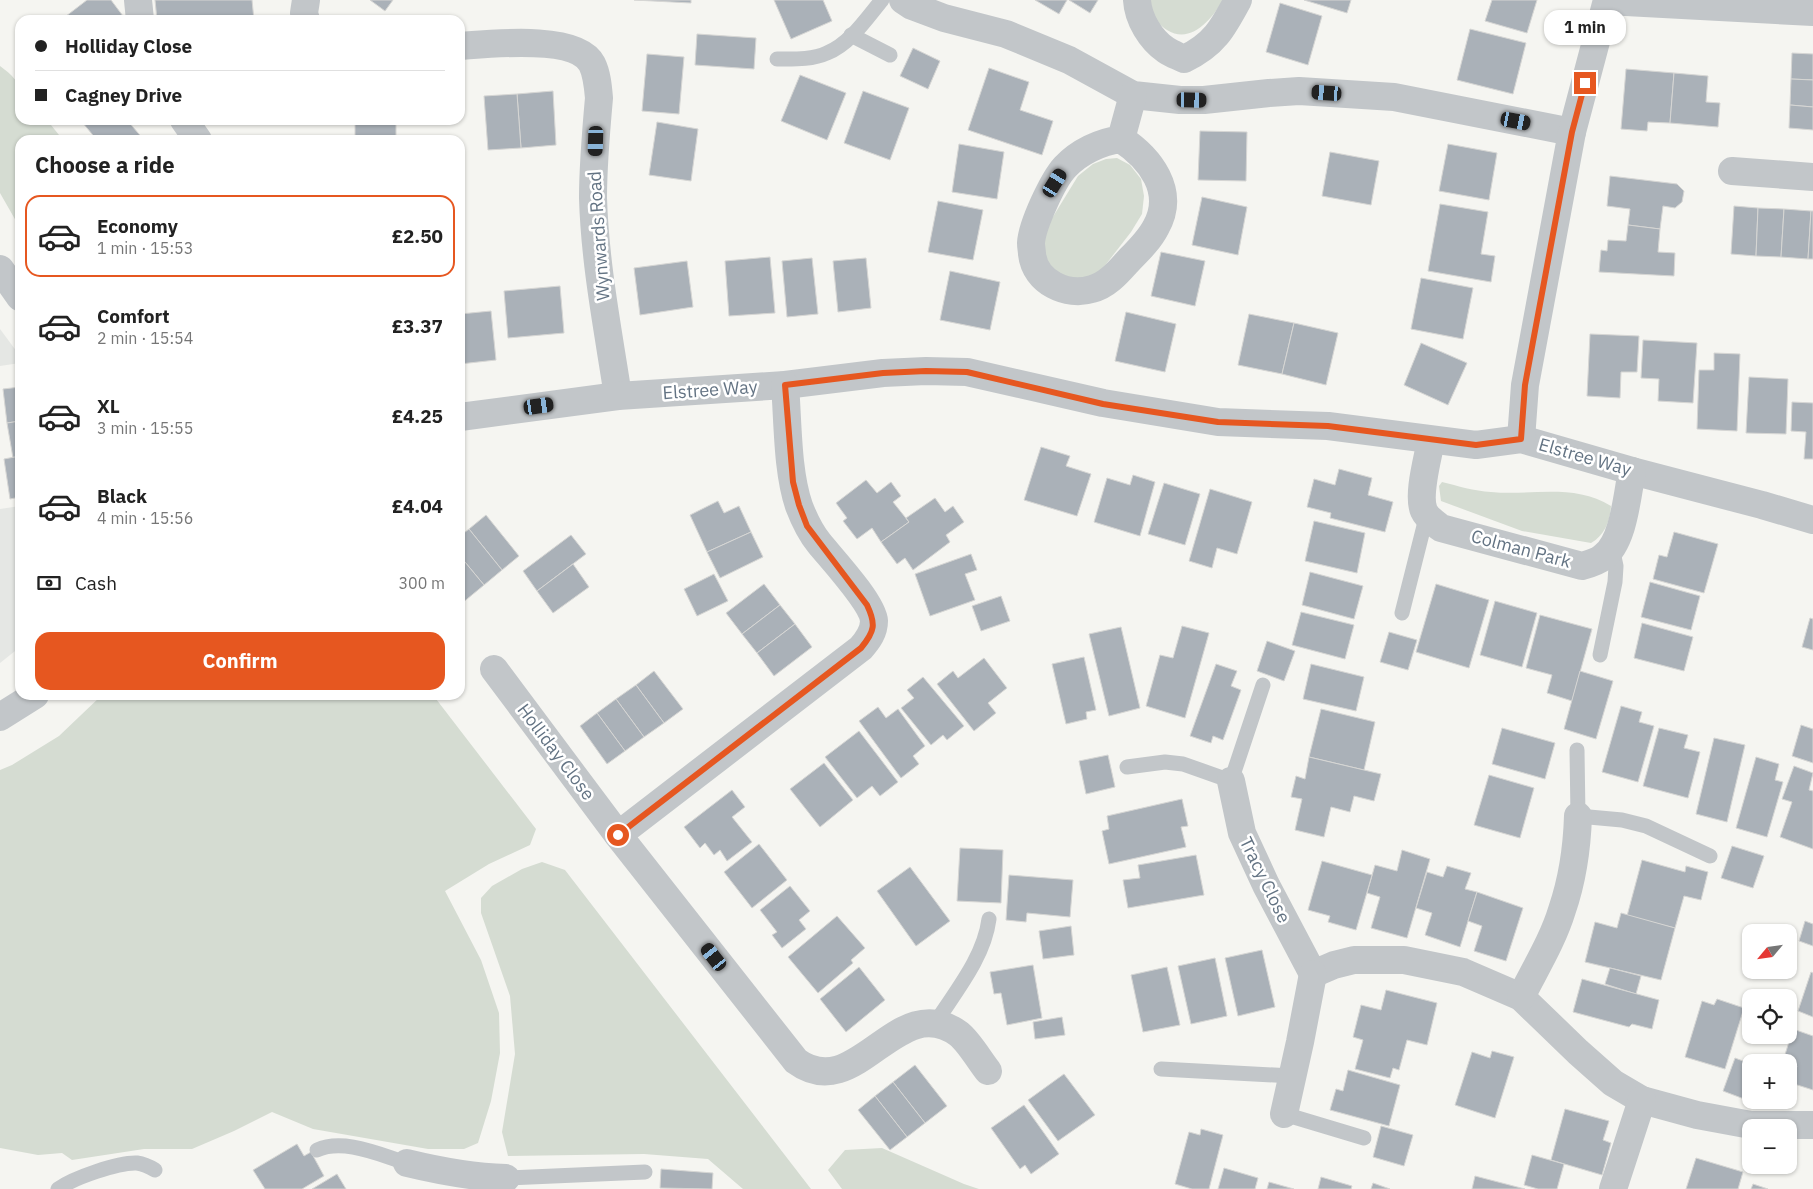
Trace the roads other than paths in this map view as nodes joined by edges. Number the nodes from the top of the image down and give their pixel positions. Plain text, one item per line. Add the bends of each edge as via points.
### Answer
1 (138, 0) edge
2 (306, 0) edge
3 (882, 0) edge
4 (903, 0) edge
5 (1137, 0) edge
6 (1238, 0) edge
7 (1607, 1) edge
8 (1813, 12) edge
9 (140, 15) edge
10 (305, 15) edge
11 (851, 35) junction
12 (465, 46) edge
13 (890, 55) dead end
14 (777, 59) dead end
15 (1184, 59) junction
16 (1133, 95) junction
17 (1180, 100) junction
18 (1572, 132) junction
19 (1121, 139) junction
20 (1732, 171) dead end
21 (1813, 176) edge
22 (0, 269) edge
23 (15, 289) edge
24 (785, 385) junction
25 (618, 396) junction
26 (465, 416) edge
27 (1521, 439) junction
28 (1431, 440) junction
29 (1632, 471) junction
30 (1427, 514) junction
31 (1813, 520) edge
32 (1612, 547) junction
33 (1402, 613) dead end
34 (1600, 655) dead end
35 (494, 669) dead end
36 (1263, 685) dead end
37 (27, 700) edge
38 (0, 717) edge
39 (1577, 750) dead end
40 (1127, 767) dead end
41 (1231, 781) junction
42 (1578, 816) junction
43 (618, 835) junction
44 (1710, 856) dead end
45 (989, 918) dead end
46 (1313, 974) junction
47 (1521, 997) junction
48 (934, 1025) junction
49 (1161, 1069) dead end
50 (988, 1071) dead end
51 (1292, 1076) junction
52 (1642, 1100) junction
53 (1284, 1114) joint
54 (1813, 1125) edge
55 (1364, 1138) dead end
56 (316, 1150) dead end
57 (407, 1163) joint
58 (156, 1170) dead end
59 (645, 1172) dead end
60 (506, 1178) joint
61 (449, 1181) edge
62 (58, 1189) edge
63 (1613, 1189) edge

1 - 9 street
2 - 10 street
3 - 11 lane
4 - 16 street via 944,18 1006,34 1069,60
5 - 15 street via 1137,8 1154,40
6 - 15 street via 1215,39 1198,53
7 - 8 street
7 - 18 street
11 - 13 lane
11 - 14 lane via 826,54
12 - 25 street, Wynwards Road via 549,44 578,51 592,63 599,98 593,197 597,252
15 - 17 street
16 - 17 street
16 - 19 street
17 - 18 street via 1299,91 1394,97
18 - 27 street via 1525,385
19 - 19 street via 1137,149 1158,178 1164,195 1157,226 1145,244 1109,280 1093,289 1074,292 1059,288 1042,278 1033,261 1031,242 1035,225 1064,168 1097,145
20 - 21 street
22 - 23 street
24 - 25 street, Elstree Way
24 - 28 street, Elstree Way via 883,373 967,372 1103,404 1218,422 1328,426
24 - 43 street via 793,482 799,505 807,526 867,605 874,620 871,636 861,648
25 - 26 street, Elstree Way
27 - 28 street, Elstree Way via 1476,445
27 - 29 street, Elstree Way
28 - 30 street via 1422,499
29 - 31 street, Elstree Way
29 - 32 street, Colman Park via 1620,530
30 - 32 street, Colman Park via 1441,528 1582,566 1605,557
30 - 33 lane
32 - 34 lane via 1616,566
35 - 43 street, Holliday Close
36 - 41 lane
37 - 38 street
39 - 42 lane
40 - 41 lane via 1165,762 1183,764
41 - 46 street, Tracy Close via 1242,833
42 - 44 lane via 1646,826
42 - 47 street via 1562,910
43 - 48 street, Holliday Close via 796,1062 806,1069 833,1072 847,1068 908,1027
45 - 48 lane via 984,944 976,960
46 - 47 street via 1354,960 1404,960 1463,972
46 - 51 street
47 - 52 street via 1614,1083
48 - 50 street, Holliday Close via 948,1028 961,1036
49 - 51 lane
51 - 53 street
52 - 54 street via 1751,1125
52 - 63 street
53 - 55 lane
56 - 57 lane via 338,1146 353,1148
57 - 61 street
58 - 62 lane via 138,1163 125,1164 75,1179
59 - 60 lane
60 - 61 street

